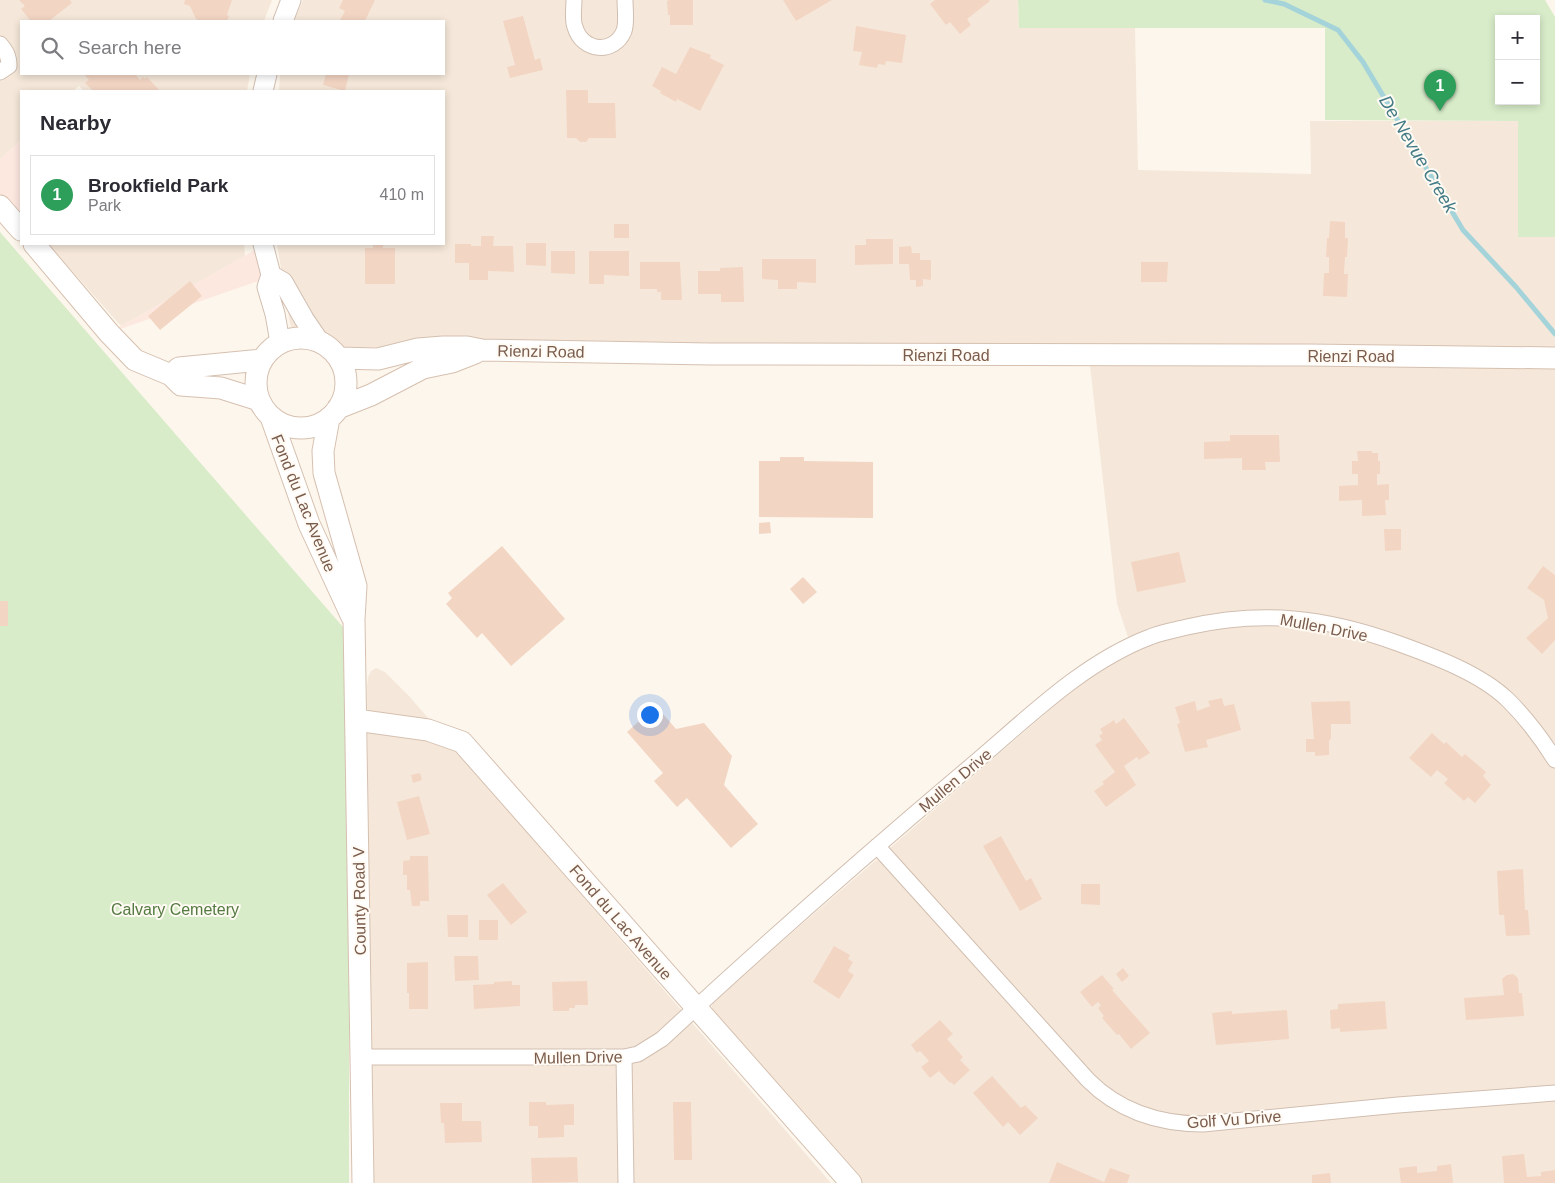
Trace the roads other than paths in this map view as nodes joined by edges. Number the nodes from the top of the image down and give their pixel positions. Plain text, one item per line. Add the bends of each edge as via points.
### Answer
1 (291, 0) edge
2 (574, 0) edge
3 (625, 0) edge
4 (283, 20) edge
5 (0, 44) edge
6 (0, 72) edge
7 (267, 75) edge
8 (263, 90) edge
9 (0, 206) edge
10 (20, 229) edge
11 (35, 245) edge
12 (263, 245) edge
13 (270, 275) junction
14 (319, 341) junction
15 (280, 342) junction
16 (482, 350) junction
17 (339, 358) junction
18 (1548, 358) edge
19 (261, 360) junction
20 (171, 375) junction
21 (265, 409) junction
22 (334, 413) junction
23 (354, 619) junction
24 (356, 720) junction
25 (1555, 760) edge
26 (877, 846) junction
27 (696, 1007) junction
28 (624, 1057) junction
29 (362, 1058) junction
30 (1555, 1093) edge
31 (363, 1183) edge
32 (626, 1183) edge
33 (851, 1183) edge

1 - 4 street
2 - 3 street via 575,27 584,42 599,49 615,44 623,32
5 - 6 street via 6,50 9,66
7 - 8 street
9 - 10 main road
11 - 20 main road via 135,360
12 - 13 street
13 - 14 street via 283,282
13 - 15 street via 266,288
14 - 15 main road via 293,338
14 - 17 main road
15 - 19 main road
16 - 17 main road, Rienzi Road via 443,347 418,349 378,359
16 - 18 main road, Rienzi Road
16 - 22 main road via 452,362 423,368
17 - 22 main road via 346,384 344,396
19 - 20 main road via 179,368
19 - 21 main road via 255,384
20 - 21 main road via 181,385 221,388
21 - 22 main road via 282,424 294,428 318,425
21 - 23 main road, Fond du Lac Avenue via 309,524
22 - 23 main road, Fond du Lac Avenue via 323,451 324,474 356,586
23 - 24 main road, County Road V
24 - 27 main road, Fond du Lac Avenue via 428,730 462,742
24 - 29 main road, County Road V
25 - 26 street, Mullen Drive via 1507,699 1478,678 1428,655 1343,627 1288,618 1240,618 1152,636 1093,667
26 - 27 street, Mullen Drive
26 - 30 street, Golf Vu Drive via 1088,1080 1112,1099 1148,1116 1203,1124
27 - 28 street, Mullen Drive via 662,1039 638,1054
27 - 33 main road, Fond du Lac Avenue
28 - 29 street, Mullen Drive
28 - 32 street
29 - 31 main road, County Road V

